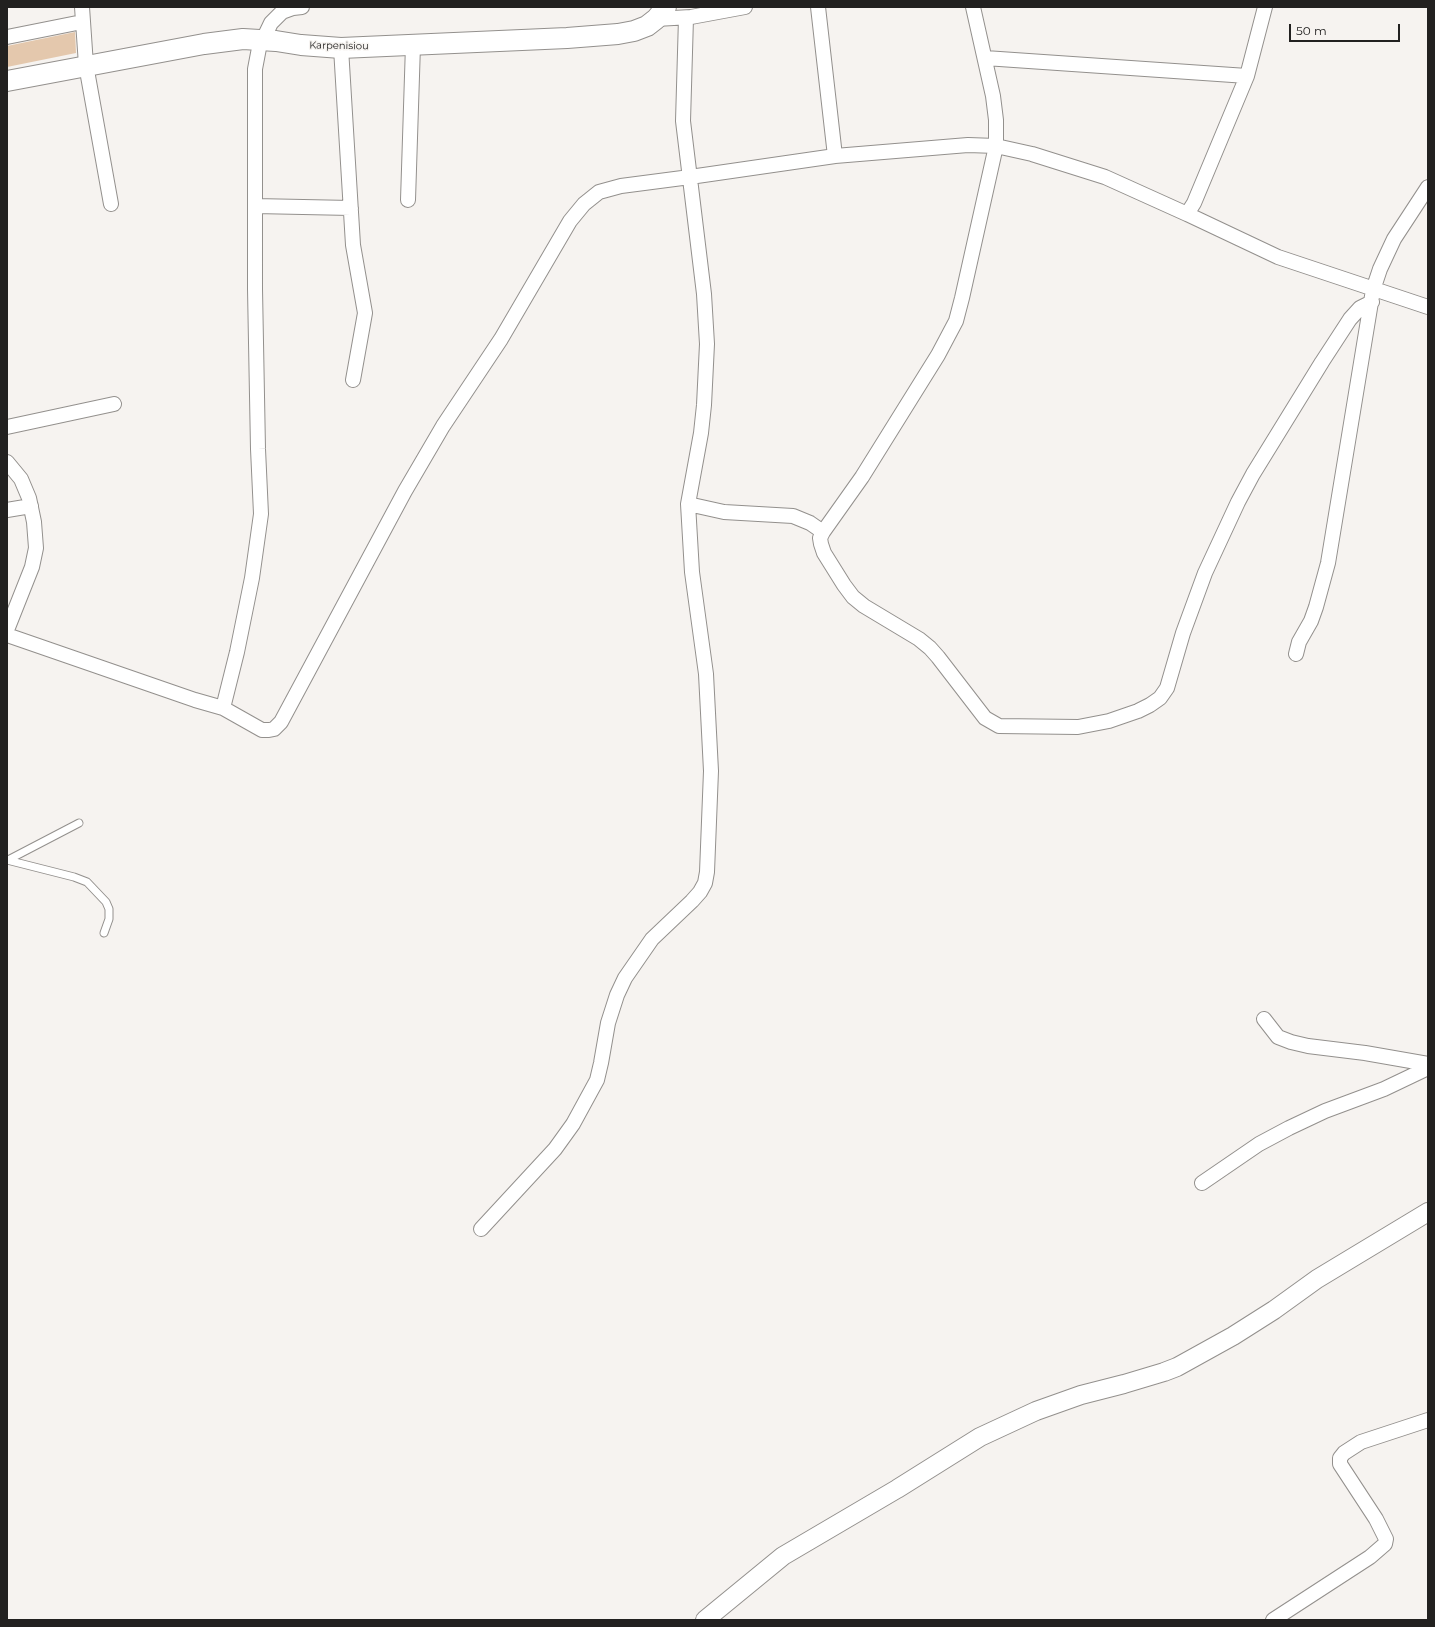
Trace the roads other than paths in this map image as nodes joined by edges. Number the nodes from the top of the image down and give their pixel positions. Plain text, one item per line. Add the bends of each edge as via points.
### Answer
1 (82, 7) edge
2 (302, 7) edge
3 (745, 7) edge
4 (818, 7) edge
5 (973, 7) edge
6 (1265, 7) edge
7 (282, 9) edge
8 (661, 13) edge
9 (686, 18) junction
10 (82, 22) junction
11 (7, 37) edge
12 (262, 40) junction
13 (412, 45) junction
14 (341, 48) junction
15 (985, 58) junction
16 (86, 65) junction
17 (1247, 76) junction
18 (7, 81) edge
19 (996, 146) junction
20 (835, 156) junction
21 (690, 177) junction
22 (1428, 187) edge
23 (408, 200) dead end
24 (111, 204) dead end
25 (255, 206) junction
26 (351, 208) junction
27 (1187, 214) junction
28 (1373, 296) junction
29 (1428, 307) edge
30 (353, 380) dead end
31 (114, 404) dead end
32 (7, 427) edge
33 (7, 462) edge
34 (688, 504) junction
35 (31, 506) junction
36 (7, 510) edge
37 (823, 532) junction
38 (7, 630) edge
39 (7, 635) edge
40 (1296, 654) dead end
41 (223, 708) junction
42 (79, 823) dead end
43 (7, 860) edge
44 (104, 933) dead end
45 (1264, 1019) dead end
46 (1428, 1064) edge
47 (1428, 1068) edge
48 (1202, 1184) dead end
49 (1428, 1212) edge
50 (481, 1229) dead end
51 (1428, 1420) edge
52 (705, 1620) edge
53 (1273, 1620) edge

1 - 10 street
2 - 7 street
3 - 9 street
4 - 20 street
5 - 15 street
6 - 17 street
7 - 12 street
8 - 9 street
8 - 13 main road, Karpenisiou via 642,29 618,34
9 - 21 street via 683,121
10 - 11 street
10 - 16 street
12 - 14 main road, Karpenisiou
12 - 16 main road, Karpenisiou via 204,44
12 - 25 street via 255,77
13 - 14 main road, Karpenisiou
13 - 23 street
14 - 26 street
15 - 17 street
15 - 19 street via 995,110
16 - 18 main road, Karpenisiou
16 - 24 street
17 - 27 street via 1194,203
19 - 20 street via 968,144
19 - 27 street via 1032,154 1105,177
19 - 37 street via 956,320 938,355 870,464
20 - 21 street
21 - 34 street via 704,294 707,344 701,433
21 - 41 street via 621,186 599,192 584,204 570,221 501,339 443,426 405,491 281,722 274,729 262,730
22 - 28 street via 1394,240 1380,269
25 - 26 street
25 - 41 street via 261,514 252,578
26 - 30 street via 355,258 365,313
27 - 28 street via 1278,257
28 - 29 street
28 - 37 street via 1350,319 1253,474 1205,573 1183,633 1167,688 1150,706 1109,721 1078,727 1012,727 992,724 930,648 853,597 824,553 820,538
28 - 40 street via 1328,563 1316,607
31 - 32 street
33 - 35 street via 20,479
34 - 37 street via 724,512 793,516
34 - 50 street via 692,572 706,674 711,771 705,883 692,901 652,939 626,978 617,995 608,1023 597,1080 573,1124 555,1149
35 - 36 street
35 - 38 street via 35,538 34,560
39 - 41 street
42 - 43 lane
43 - 44 lane via 87,882 106,902 108,919
45 - 46 street via 1278,1037 1297,1044
47 - 48 street via 1289,1128 1259,1144
49 - 52 street via 1317,1279 1239,1333 1177,1367 1081,1395 1036,1411 980,1437 898,1489 783,1556
51 - 53 street via 1361,1442 1340,1458 1340,1464 1376,1519 1386,1539 1385,1544 1370,1557

